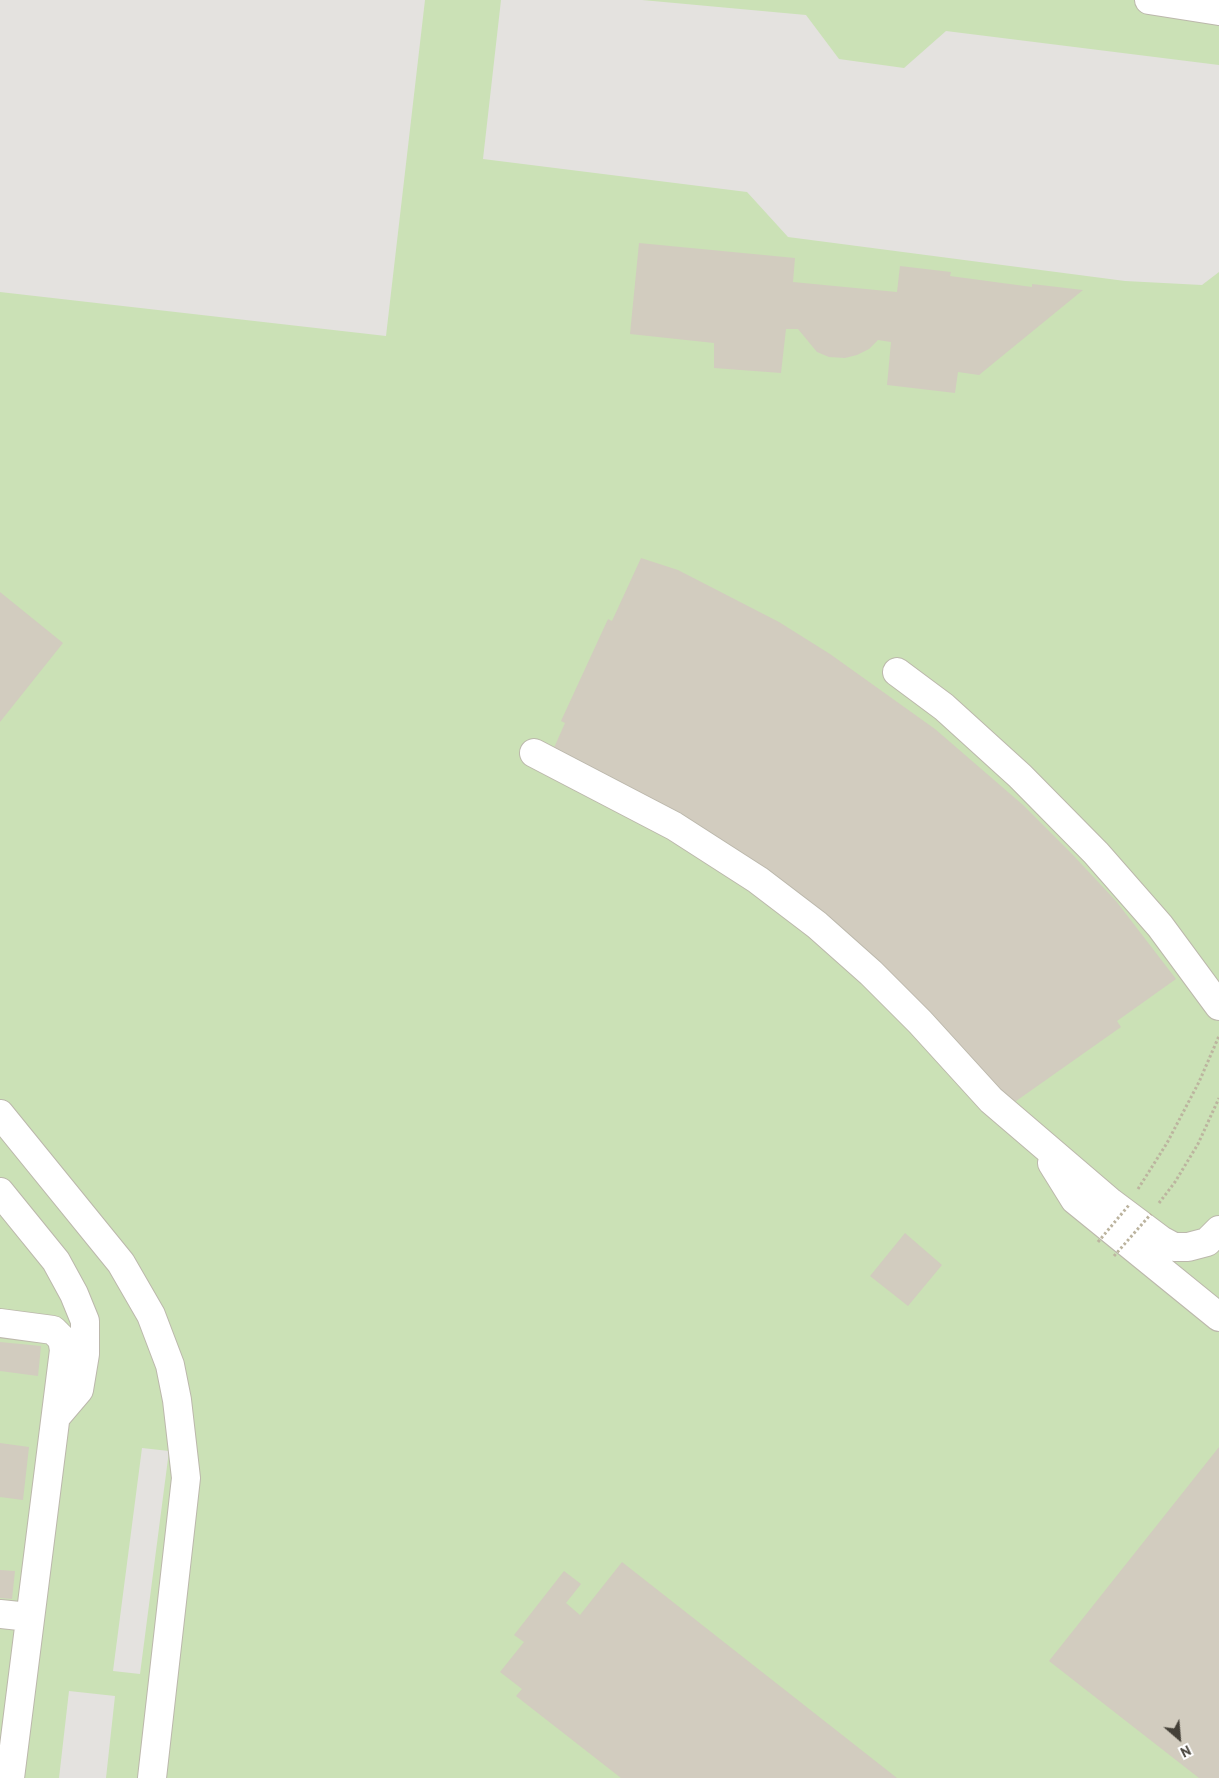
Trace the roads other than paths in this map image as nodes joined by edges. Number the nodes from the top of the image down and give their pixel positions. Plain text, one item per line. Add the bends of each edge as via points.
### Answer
1 (1149, 0) edge
2 (1219, 10) edge
3 (896, 672) dead end
4 (534, 753) dead end
5 (1219, 1006) edge
6 (0, 1114) edge
7 (1041, 1145) junction
8 (0, 1192) edge
9 (1219, 1230) edge
10 (1219, 1317) edge
11 (0, 1323) edge
12 (56, 1417) junction
13 (0, 1614) edge
14 (29, 1617) junction
15 (10, 1778) edge
16 (152, 1778) edge

1 - 2 street
3 - 5 street via 944,708 1020,776 1096,853 1160,926
4 - 7 street via 674,826 758,880 817,925 920,1022 990,1100
6 - 16 street via 121,1263 151,1315 170,1365 186,1478
7 - 9 street via 1109,1201 1174,1247 1207,1242
7 - 10 street via 1075,1200
8 - 12 street via 56,1261 85,1321 85,1354 79,1390
11 - 12 street via 53,1330 62,1339 64,1350
12 - 14 street
13 - 14 street
14 - 15 street

